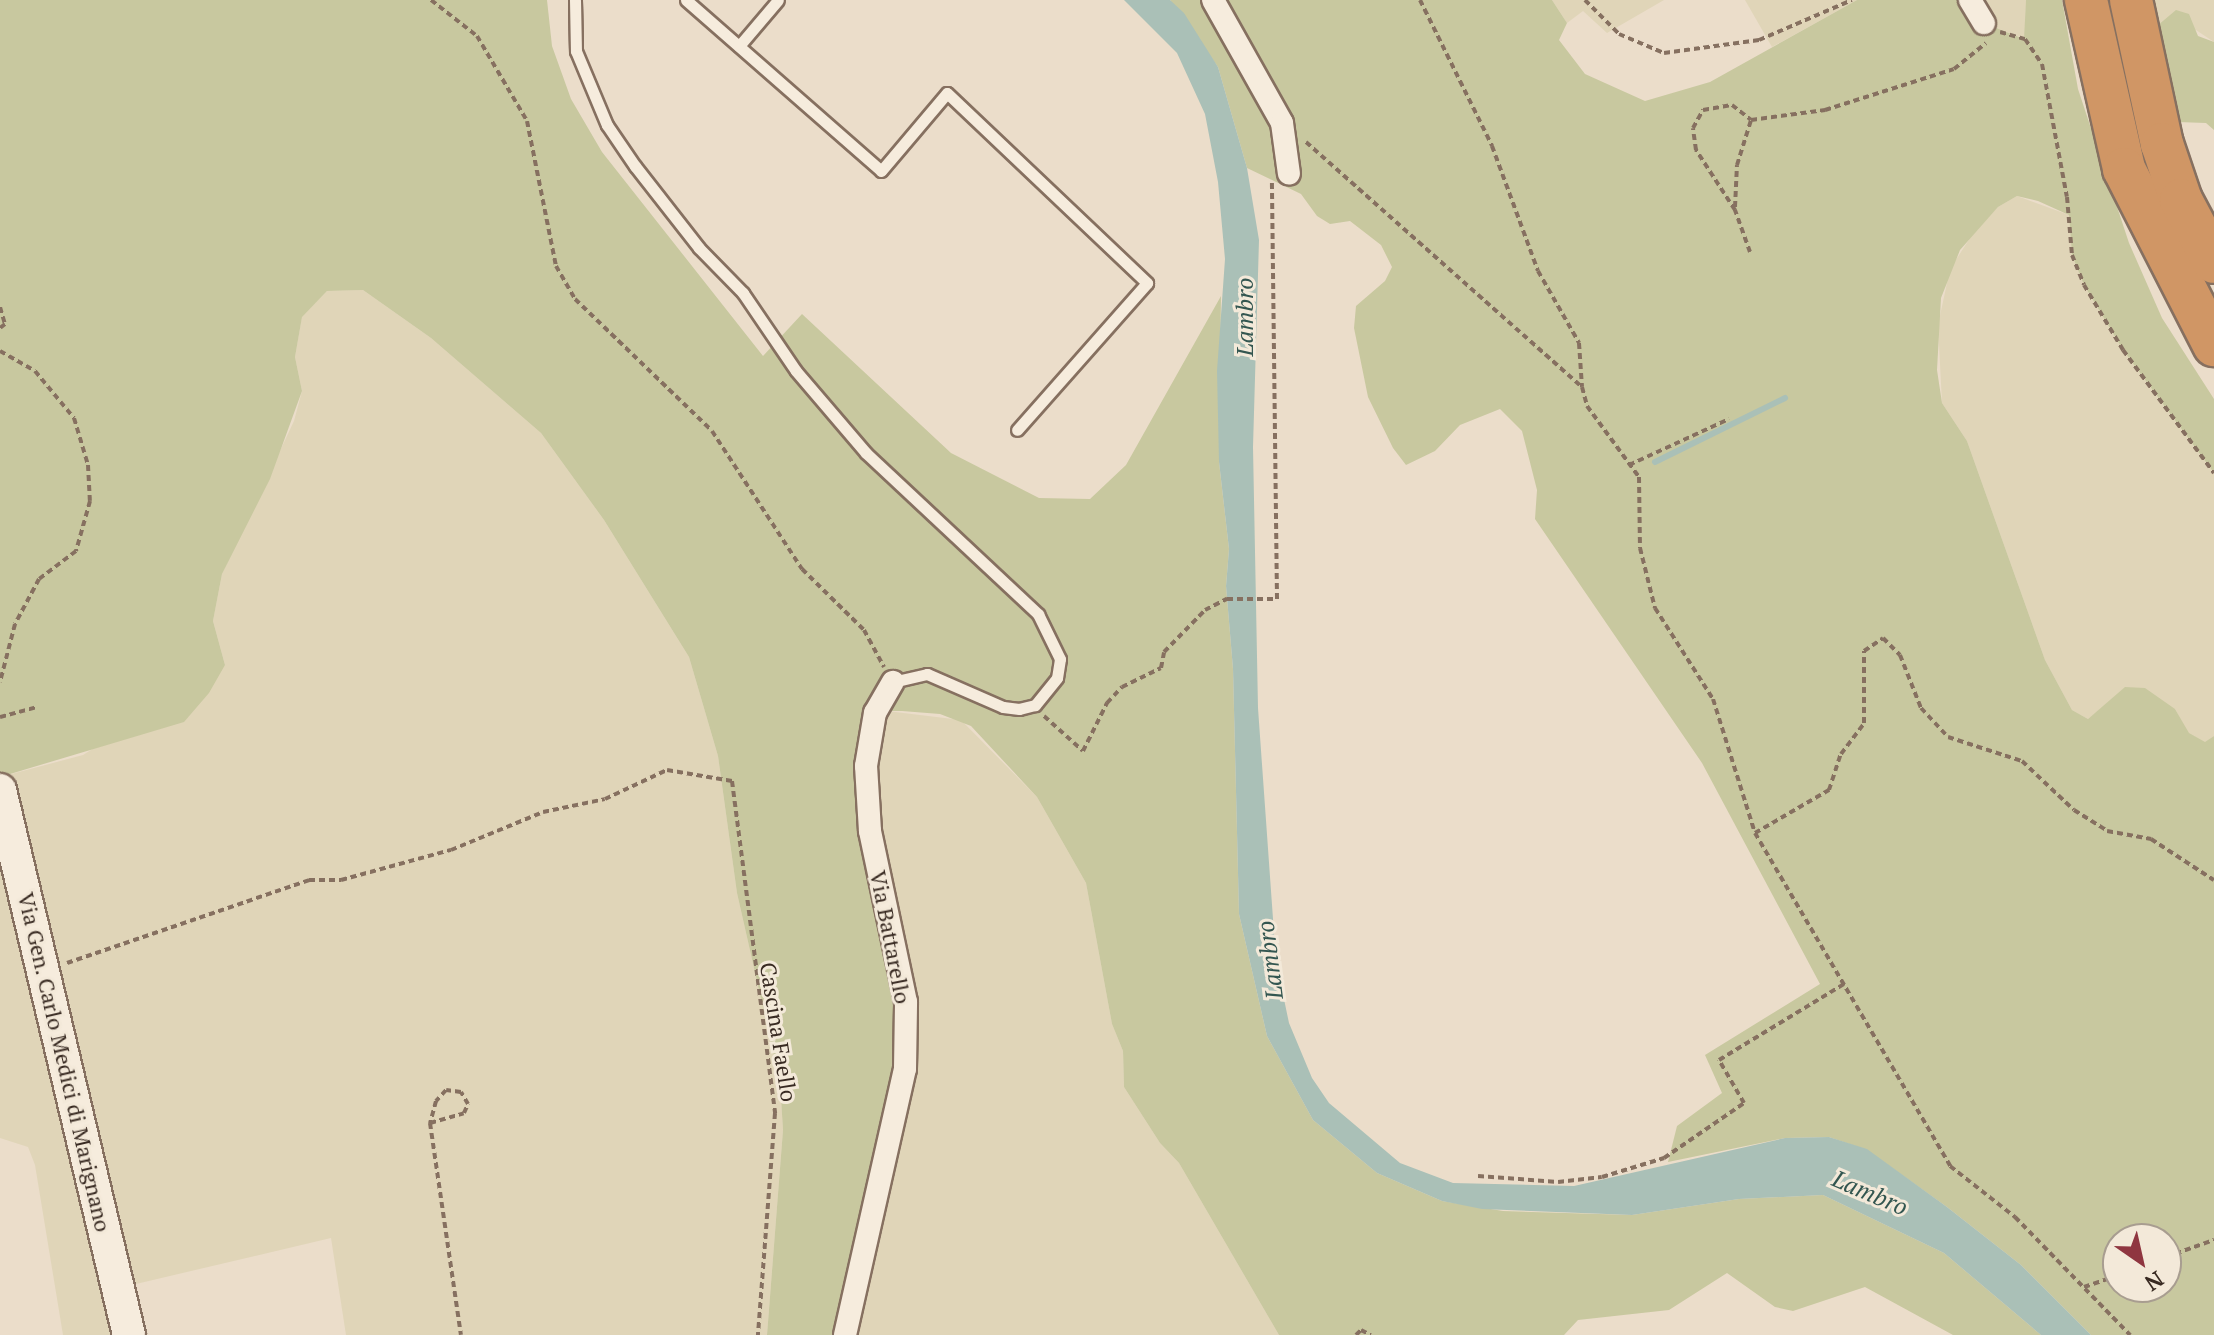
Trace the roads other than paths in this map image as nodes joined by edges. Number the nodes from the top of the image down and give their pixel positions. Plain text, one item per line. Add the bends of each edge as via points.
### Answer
1 (575, 0) edge
2 (686, 0) edge
3 (778, 0) edge
4 (1213, 0) edge
5 (1970, 0) edge
6 (2086, 0) edge
7 (2131, 0) edge
8 (1992, 27) road end
9 (739, 46) junction
10 (1289, 174) dead end
11 (2214, 262) edge
12 (2214, 345) edge
13 (1017, 430) dead end
14 (891, 679) joint
15 (0, 790) edge
16 (129, 1335) edge
17 (845, 1335) edge

1 - 14 lane via 576,51 607,125 635,166 699,248 743,293 796,371 866,453 1038,614 1060,659 1057,678 1035,705 1003,707 927,674
2 - 9 lane
3 - 9 lane
4 - 10 street via 1283,131
5 - 8 street
6 - 12 highway via 2124,169
7 - 11 highway via 2162,144 2181,200
9 - 13 lane via 881,171 947,93 1147,283
14 - 17 street, Via Battarello via 875,713 866,766 870,831 906,1002 905,1069
15 - 16 street, Via Gen. Carlo Medici di Marignano

